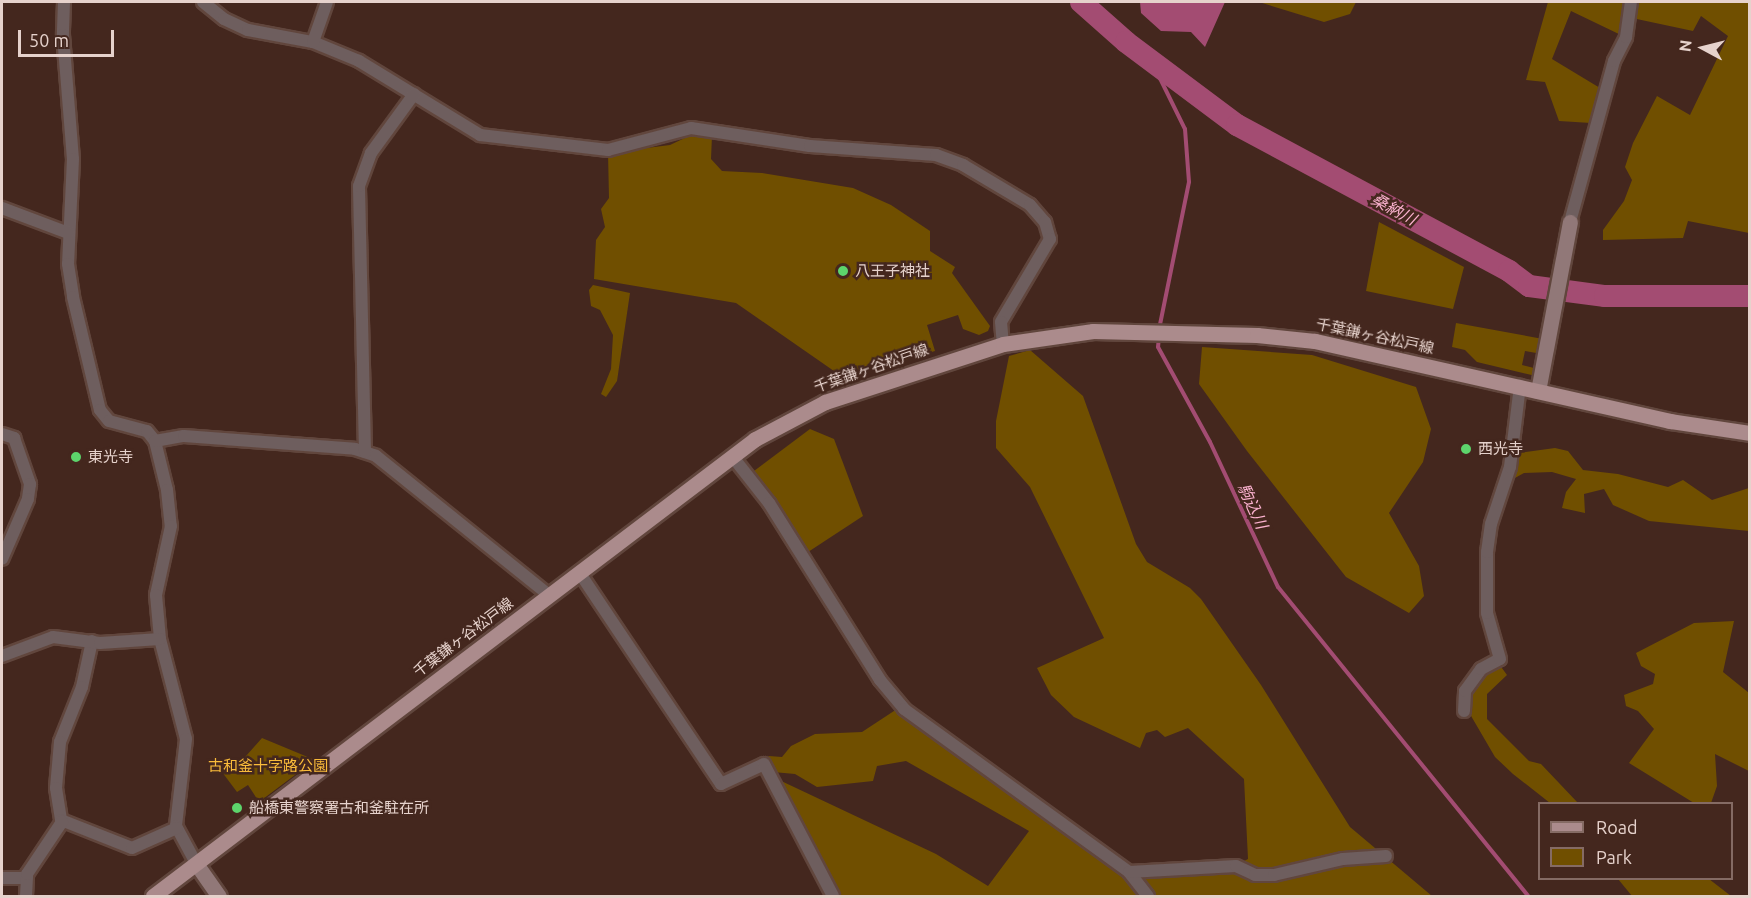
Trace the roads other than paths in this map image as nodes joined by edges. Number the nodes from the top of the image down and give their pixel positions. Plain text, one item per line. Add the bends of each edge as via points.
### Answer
1 (64, 2) edge
2 (202, 2) edge
3 (327, 2) edge
4 (1631, 2) edge
5 (313, 42) junction
6 (414, 94) junction
7 (2, 208) edge
8 (1570, 222) joint
9 (68, 233) junction
10 (1003, 344) junction
11 (1520, 386) junction
12 (1538, 391) junction
13 (1749, 433) edge
14 (2, 434) edge
15 (155, 441) junction
16 (364, 452) junction
17 (732, 456) junction
18 (2, 559) edge
19 (579, 572) junction
20 (549, 595) junction
21 (160, 639) junction
22 (92, 641) junction
23 (2, 656) edge
24 (1464, 711) dead end
25 (62, 822) junction
26 (177, 828) junction
27 (1386, 856) dead end
28 (197, 865) junction
29 (1129, 872) junction
30 (2, 878) edge
31 (25, 879) junction
32 (26, 897) edge
33 (153, 897) edge
34 (219, 897) edge
35 (832, 897) edge
36 (1148, 897) edge

1 - 9 street via 73,167
2 - 5 street via 224,19 248,30
3 - 5 street
4 - 8 street via 1626,37 1614,61
5 - 6 street via 359,61
6 - 10 street via 480,135 513,141 608,150 691,128 810,146 936,155 963,165 1030,205 1046,222 1050,239 1001,322
6 - 16 street via 371,153 359,186
7 - 9 street
8 - 12 street
9 - 15 street via 73,297 100,410 109,421 147,431
10 - 11 main road, 千葉鎌ヶ谷松戸線 via 1066,332 1181,333 1315,341
10 - 17 main road, 千葉鎌ヶ谷松戸線 via 825,402 782,422
11 - 12 main road, 千葉鎌ヶ谷松戸線
11 - 24 street via 1510,467 1491,524 1488,552 1487,613 1500,660 1481,669 1465,691
12 - 13 main road, 千葉鎌ヶ谷松戸線 via 1670,421
14 - 18 street via 14,438 30,484 28,499
15 - 16 street via 184,436
15 - 21 street via 171,526 156,595
16 - 20 street via 376,456
17 - 19 main road, 千葉鎌ヶ谷松戸線
17 - 29 street via 769,503 880,680 904,709
19 - 20 main road, 千葉鎌ヶ谷松戸線
19 - 35 street via 721,784 764,764
20 - 28 main road, 千葉鎌ヶ谷松戸線
21 - 22 street
21 - 26 street via 186,739
22 - 23 street via 53,637
22 - 25 street via 82,687 60,742 56,788
25 - 26 street via 135,848
25 - 31 street
26 - 28 street
27 - 29 street via 1343,859 1274,875 1255,875 1236,866
28 - 33 main road, 千葉鎌ヶ谷松戸線
28 - 34 street
29 - 36 street
30 - 31 street
31 - 32 street

